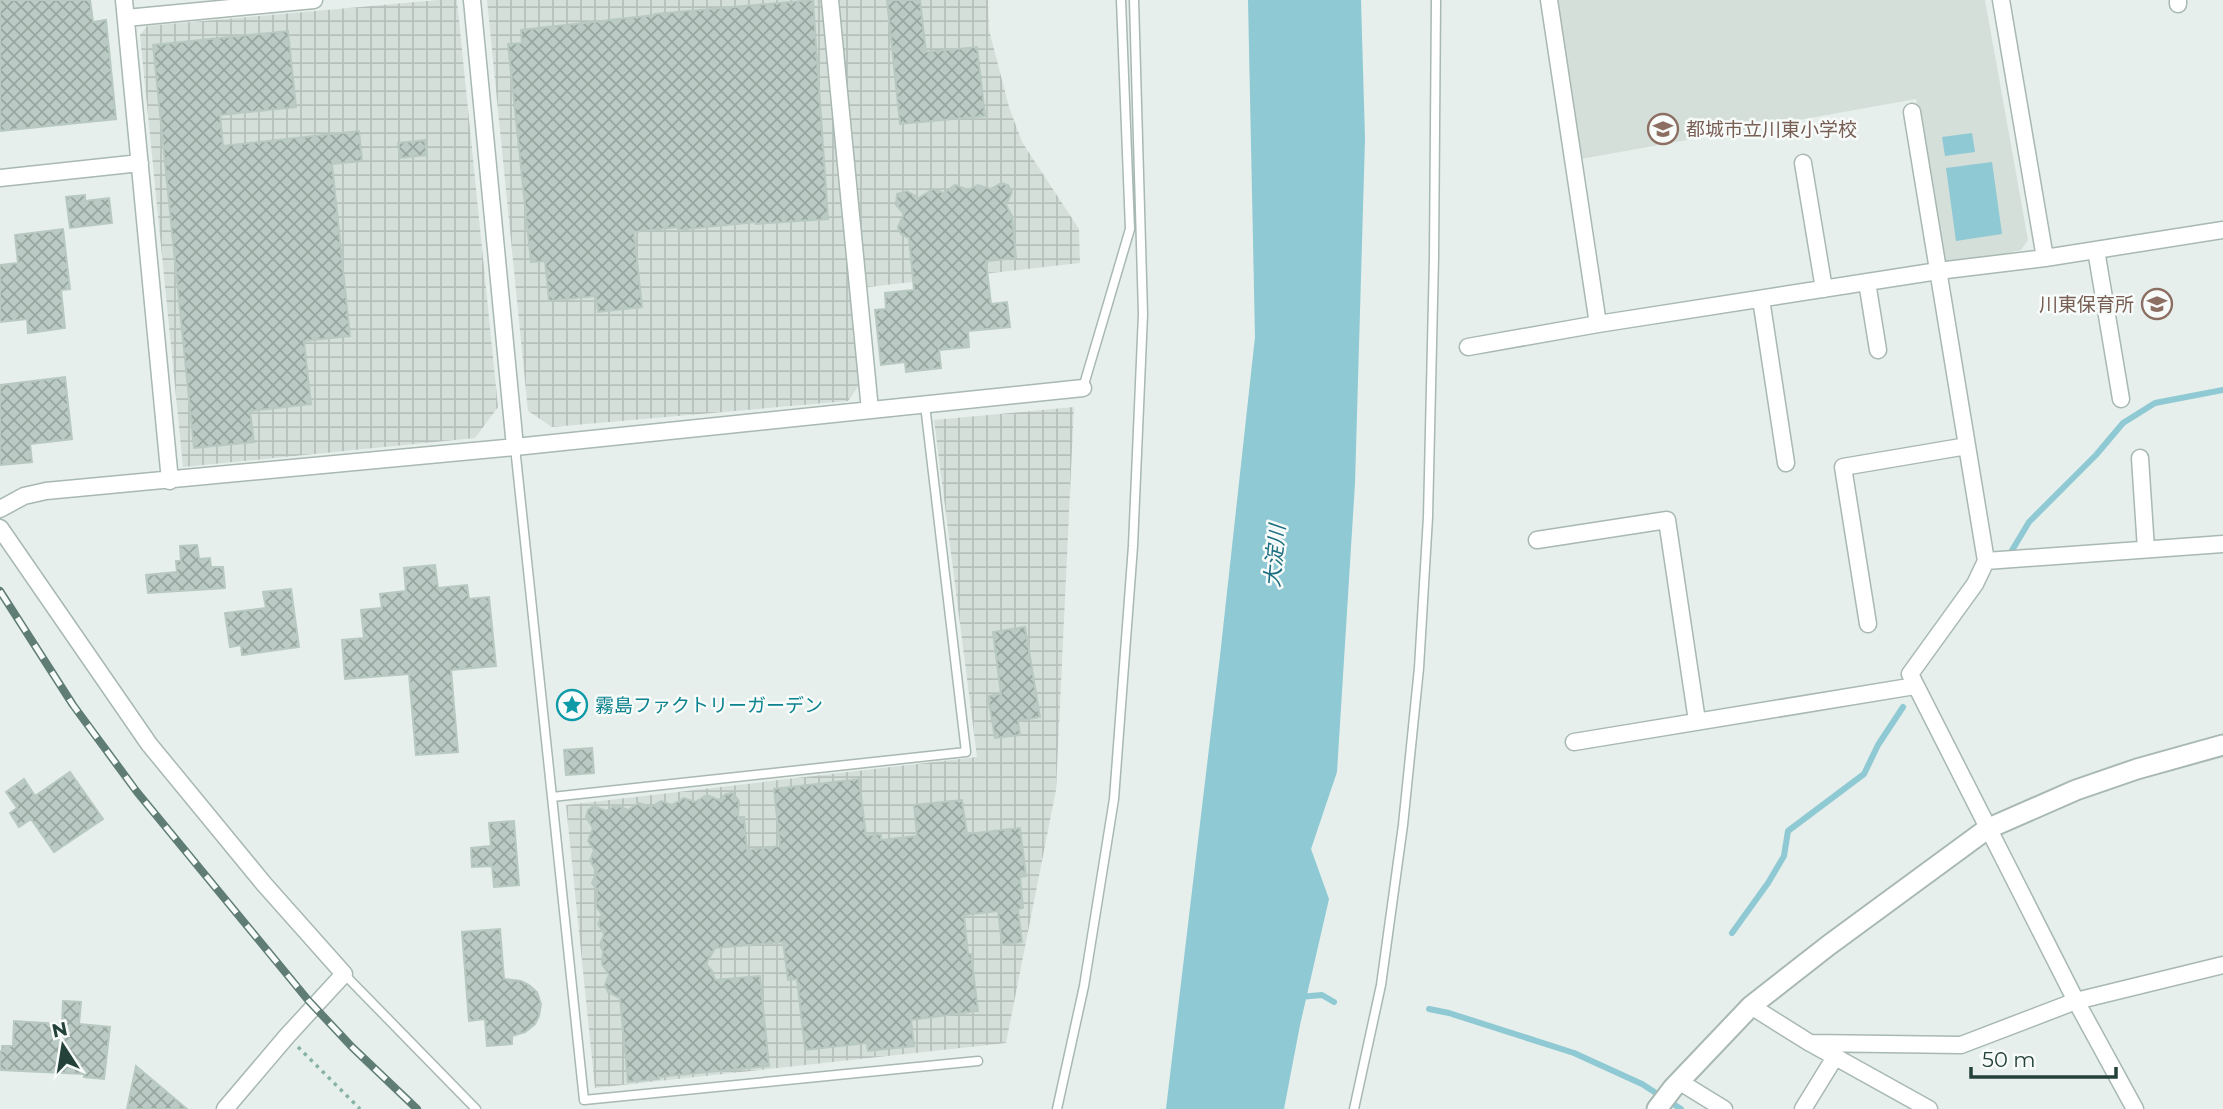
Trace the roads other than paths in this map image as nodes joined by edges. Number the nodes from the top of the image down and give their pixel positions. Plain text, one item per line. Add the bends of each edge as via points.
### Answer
1 (124, 0) edge
2 (314, 0) edge
3 (472, 0) edge
4 (830, 0) edge
5 (1121, 0) edge
6 (1134, 0) edge
7 (1436, 0) edge
8 (1549, 0) edge
9 (2001, 0) edge
10 (125, 18) junction
11 (1912, 112) dead end
12 (139, 163) junction
13 (1803, 163) dead end
14 (0, 178) edge
15 (2223, 230) edge
16 (2096, 250) junction
17 (2045, 258) junction
18 (1938, 271) junction
19 (1867, 282) junction
20 (1824, 289) junction
21 (1760, 299) junction
22 (1598, 324) junction
23 (1468, 347) dead end
24 (1878, 350) dead end
25 (1083, 388) joint
26 (2121, 399) dead end
27 (925, 405) junction
28 (870, 410) junction
29 (1967, 446) junction
30 (515, 447) junction
31 (2140, 458) dead end
32 (1786, 463) dead end
33 (170, 481) junction
34 (0, 509) edge
35 (0, 528) edge
36 (1537, 540) dead end
37 (2223, 544) edge
38 (2146, 549) junction
39 (1986, 561) junction
40 (1868, 624) dead end
41 (1914, 686) junction
42 (1698, 721) junction
43 (1574, 742) dead end
44 (2223, 745) edge
45 (552, 797) junction
46 (1987, 829) junction
47 (2223, 965) edge
48 (344, 974) junction
49 (2076, 1002) junction
50 (1751, 1006) junction
51 (1810, 1043) junction
52 (1835, 1057) junction
53 (978, 1060) dead end
54 (1676, 1085) junction
55 (611, 1098) junction
56 (225, 1109) edge
57 (476, 1109) edge
58 (612, 1109) edge
59 (1057, 1109) edge
60 (1354, 1109) edge
61 (1657, 1109) edge
62 (1724, 1109) edge
63 (1803, 1109) edge
64 (1929, 1109) edge
65 (2135, 1109) edge

1 - 10 street
2 - 10 street
3 - 30 street
4 - 28 street
5 - 25 lane via 1130,229
6 - 59 lane via 1143,314 1133,546 1114,799 1084,986
7 - 60 lane via 1435,247 1419,668 1381,985
8 - 22 street
9 - 17 street
10 - 12 street
11 - 18 street
12 - 14 street
12 - 33 street
13 - 20 street
15 - 16 street
16 - 17 street
16 - 26 street
17 - 18 street
18 - 19 street
18 - 29 street
19 - 20 street
19 - 24 street
20 - 21 street
21 - 22 street
21 - 32 street
22 - 23 street
25 - 27 street
27 - 28 street
27 - 45 lane via 966,752
28 - 30 street
29 - 39 street
29 - 40 street via 1843,467
30 - 33 street
30 - 45 lane
31 - 38 street
33 - 34 street via 46,491
35 - 48 street via 149,744
36 - 42 street via 1667,520
37 - 38 street
38 - 39 street
39 - 41 street via 1975,584 1910,674
41 - 42 street
41 - 46 street
42 - 43 street
44 - 46 street via 2137,769
45 - 55 lane via 584,1100
46 - 49 street
46 - 50 street
47 - 49 street
48 - 56 street
48 - 57 lane
49 - 51 street via 1961,1045
49 - 65 street
50 - 51 street
50 - 54 street
51 - 52 street
52 - 63 street
52 - 64 street
53 - 55 lane
54 - 61 street
54 - 62 street
55 - 58 lane

